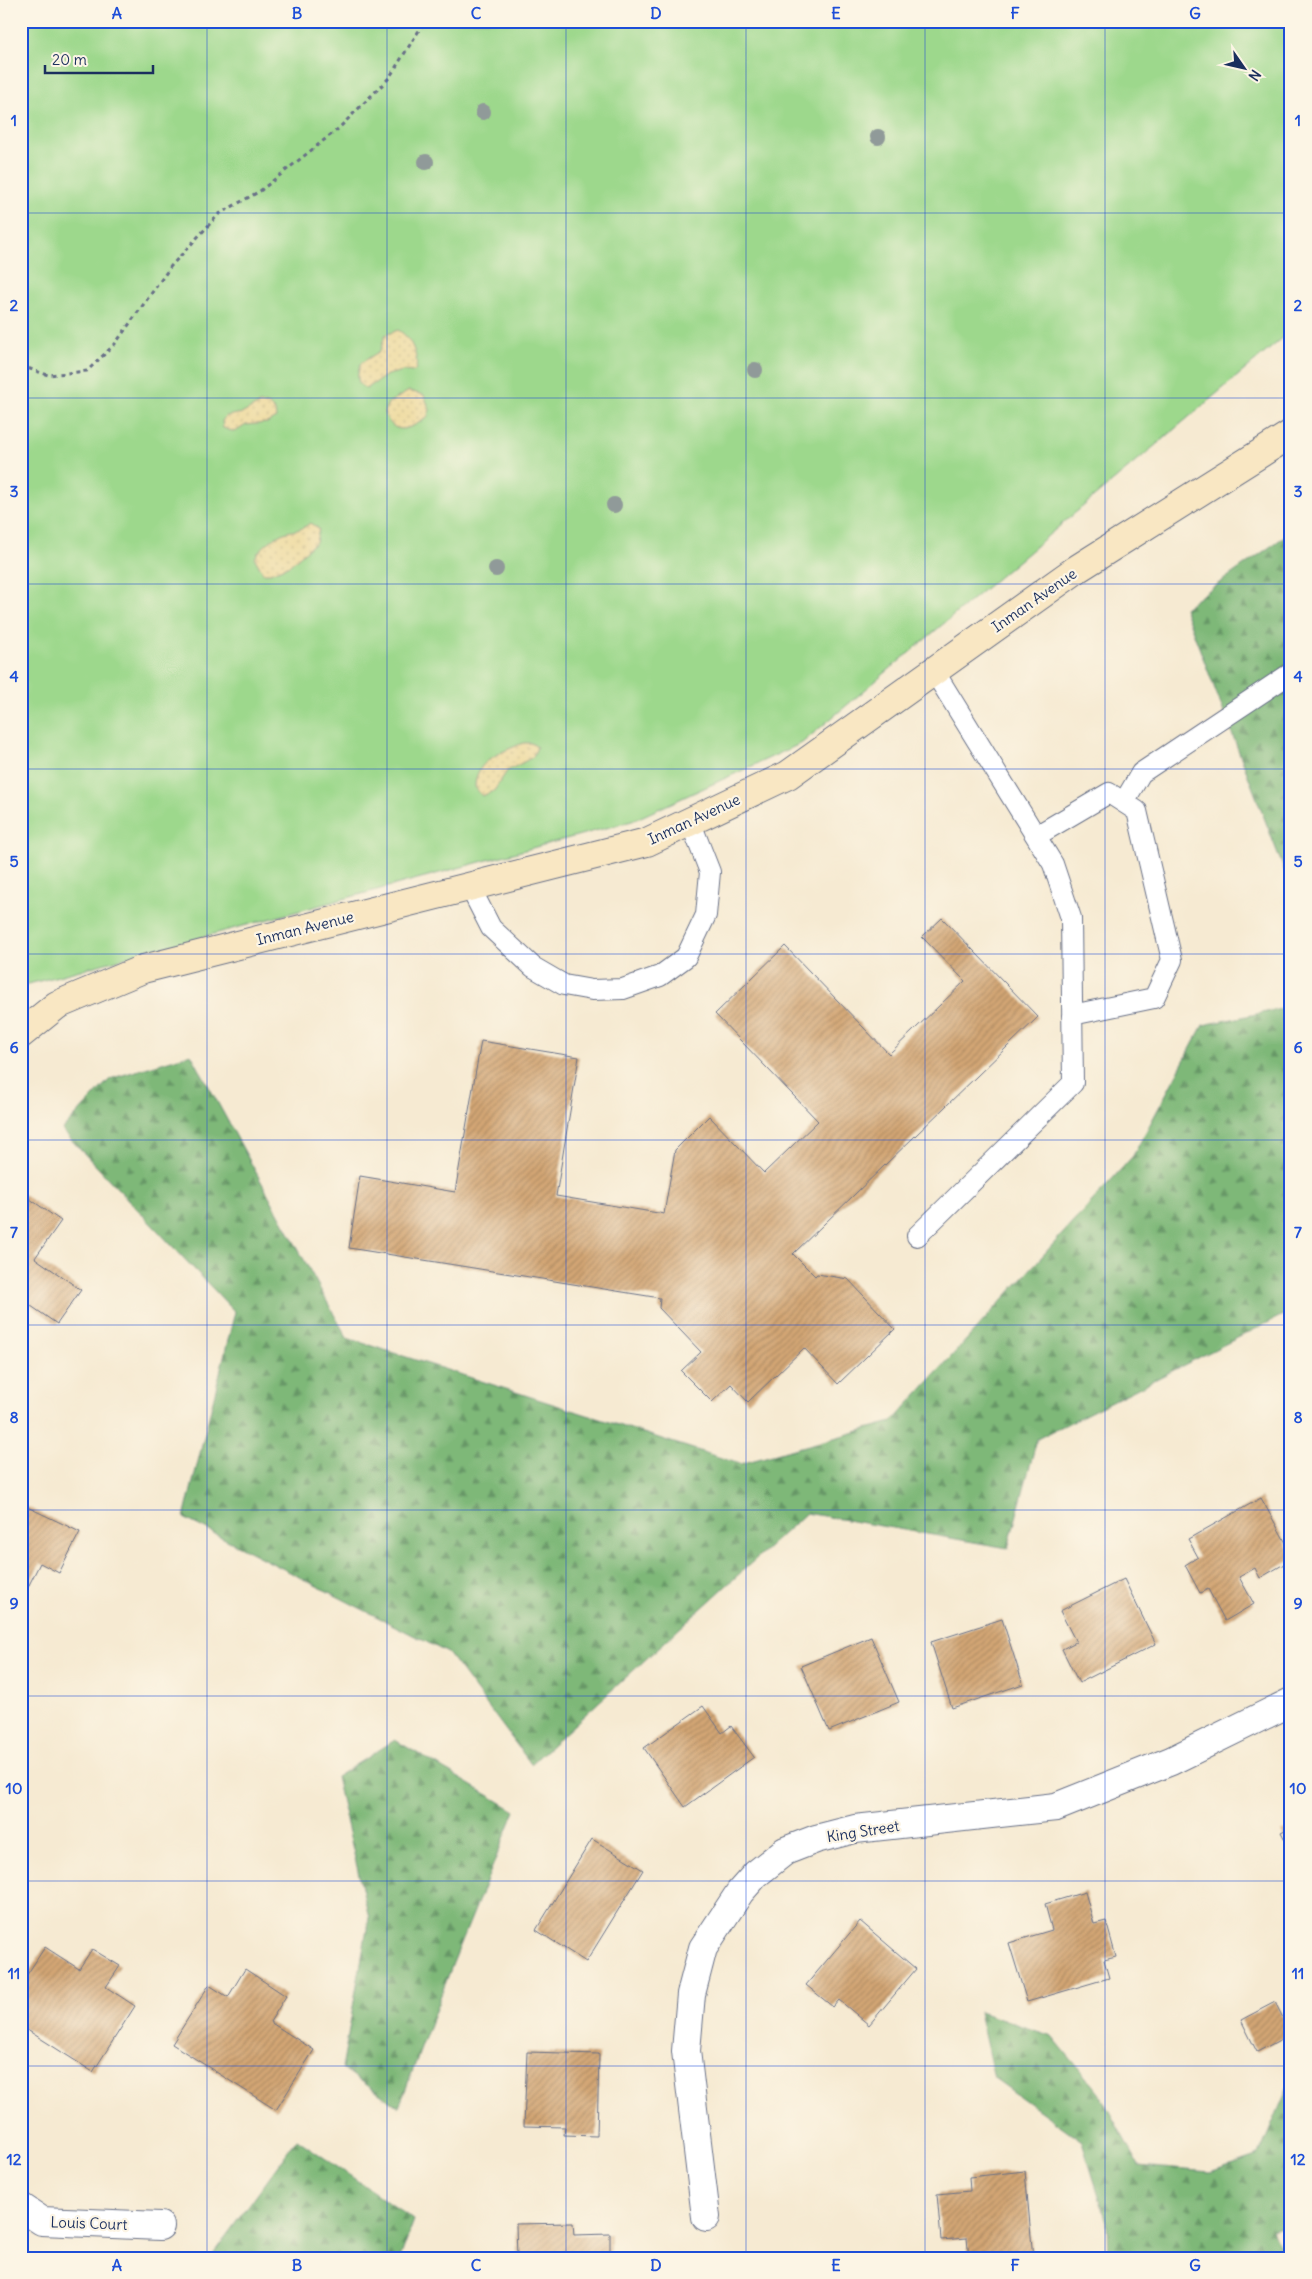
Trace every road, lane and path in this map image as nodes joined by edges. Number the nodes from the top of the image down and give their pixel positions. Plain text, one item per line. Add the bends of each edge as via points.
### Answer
1 (425, 21) edge
2 (21, 366) edge
3 (1291, 434) edge
4 (934, 671) junction
5 (1291, 673) edge
6 (1124, 802) junction
7 (690, 822) junction
8 (1036, 836) junction
9 (470, 887) junction
10 (1072, 1015) junction
11 (21, 1034) edge
12 (917, 1236) dead end
13 (1291, 1702) edge
14 (21, 2207) edge
15 (706, 2217) dead end
16 (160, 2226) dead end

1 - 2 path via 389,78 338,129 260,191 219,214 171,266 115,344 87,371 48,374
3 - 4 main road, Inman Avenue via 1077,569
4 - 7 main road, Inman Avenue via 788,775
4 - 8 lane
5 - 6 lane via 1141,773
6 - 8 lane via 1109,792
6 - 10 lane via 1137,811 1172,960 1154,998
7 - 9 main road, Inman Avenue via 647,842
7 - 9 lane via 710,872 706,915 686,957 660,976 623,989 592,990 564,985 533,967 491,928
8 - 10 lane via 1054,864 1072,918
9 - 11 main road, Inman Avenue via 143,969 57,1005
10 - 12 lane via 1073,1083
13 - 15 street, King Street via 1170,1761 1056,1807 855,1829 785,1851 756,1874 740,1892 703,1948 691,1994 686,2051
14 - 16 street, Louis Court via 42,2221

